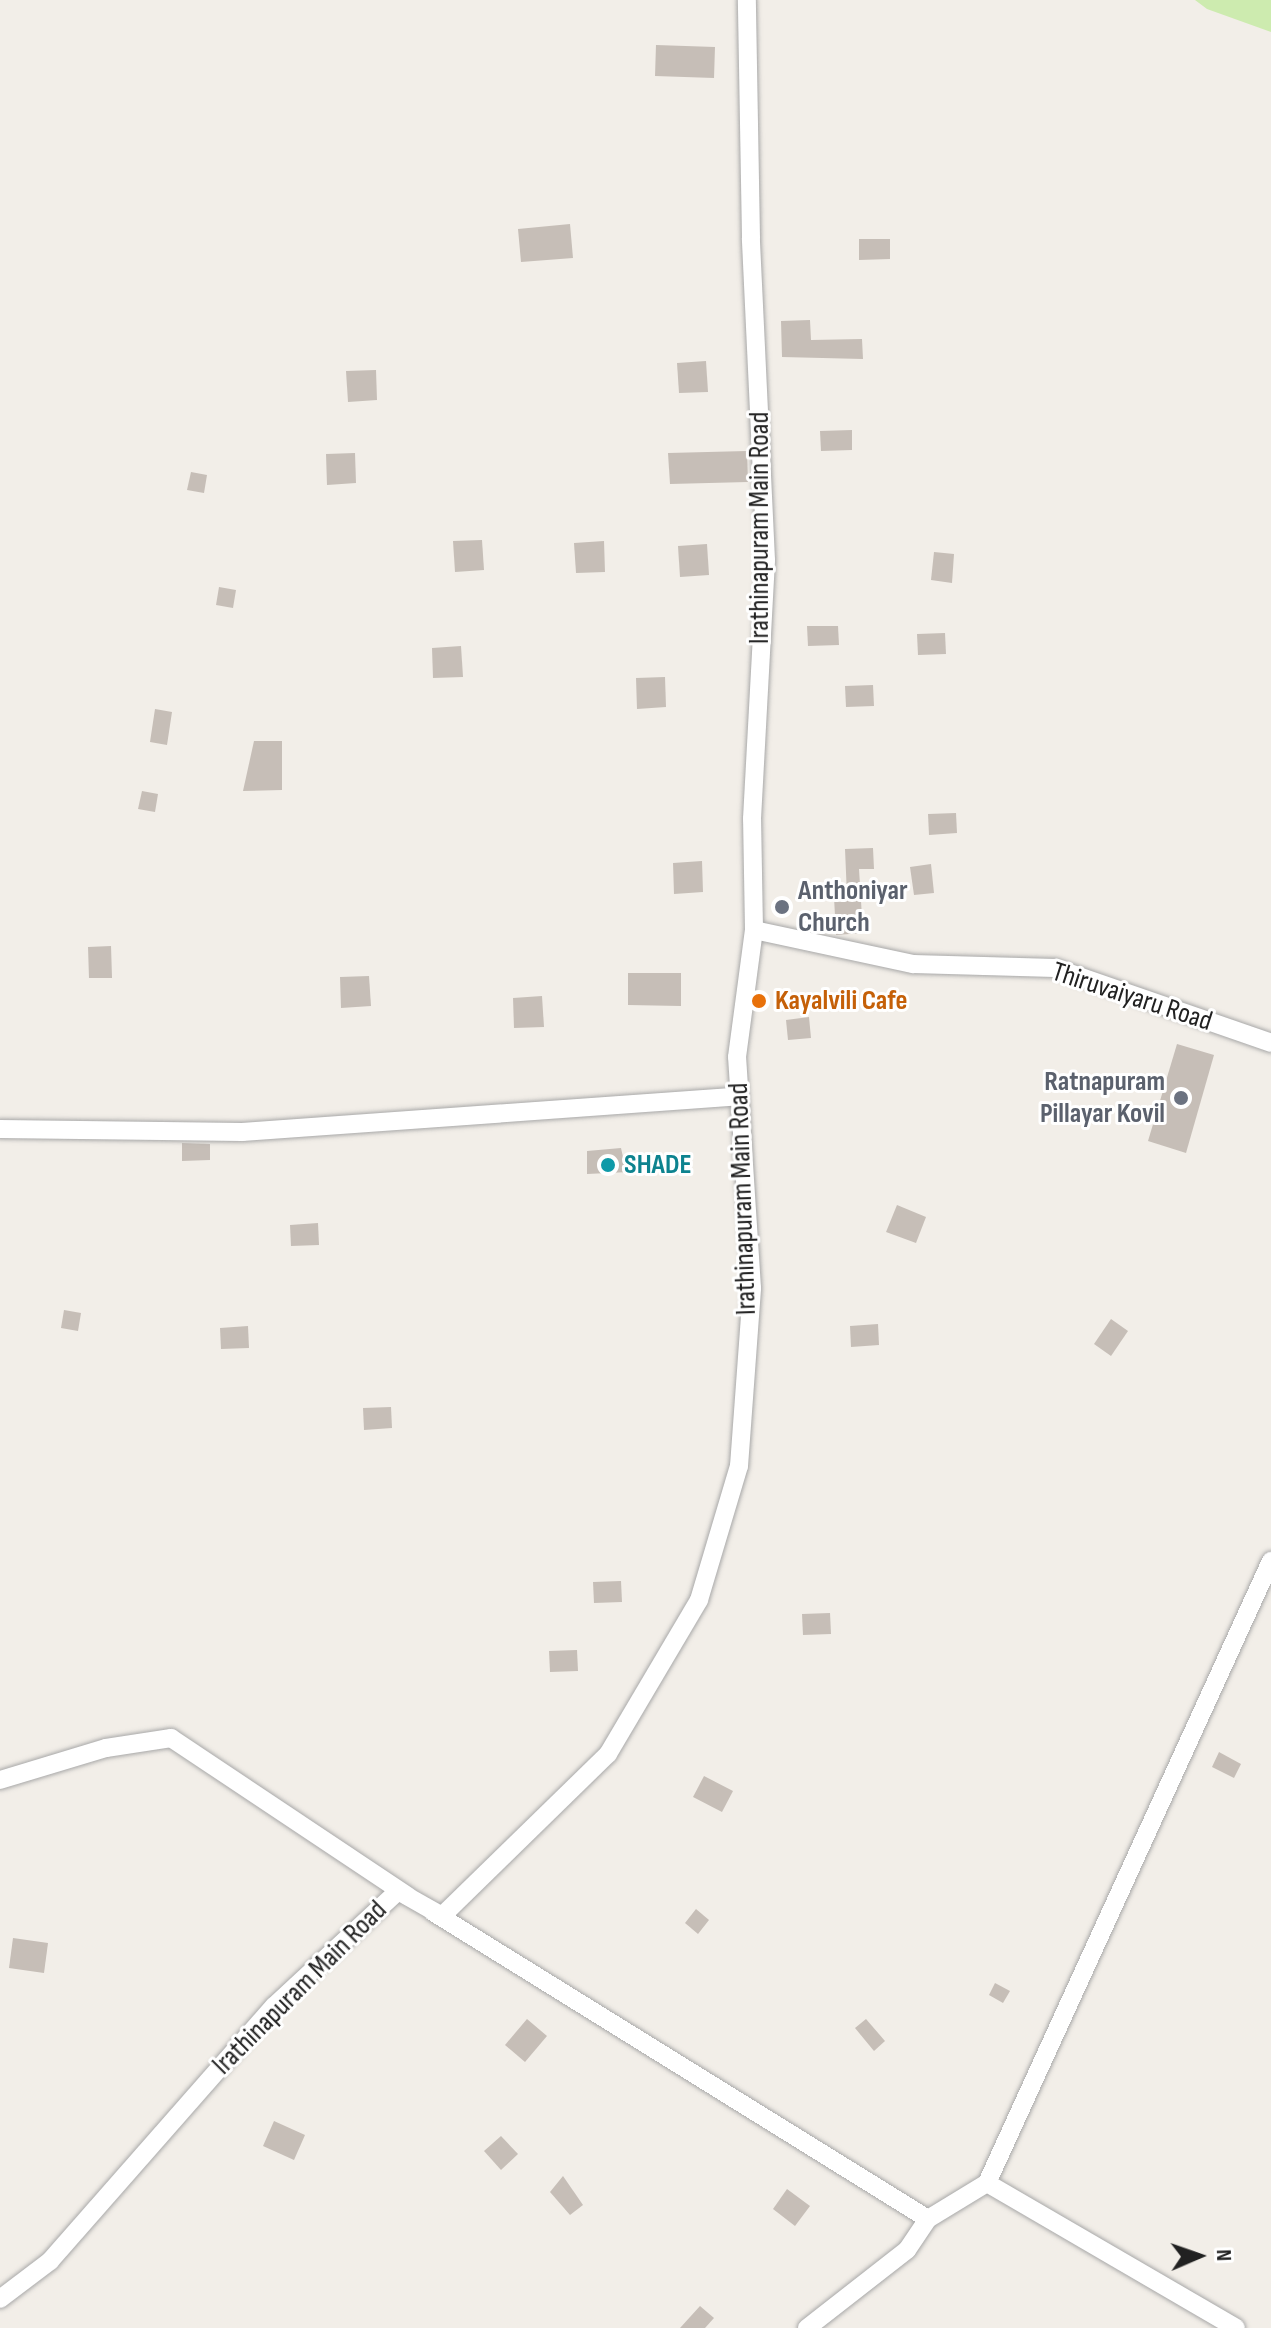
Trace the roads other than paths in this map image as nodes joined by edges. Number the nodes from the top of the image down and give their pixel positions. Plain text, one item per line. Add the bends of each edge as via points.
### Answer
1 (747, 0) edge
2 (754, 930) junction
3 (1271, 1043) edge
4 (739, 1096) junction
5 (0, 1129) edge
6 (1271, 1561) edge
7 (0, 1780) edge
8 (416, 1901) junction
9 (987, 2183) junction
10 (928, 2219) junction
11 (0, 2299) edge
12 (807, 2328) edge
13 (1236, 2328) edge

1 - 2 street, Irathinapuram Main Road via 751,238 766,560 752,819
2 - 3 street, Thiruvaiyaru Road via 913,964 1055,968
2 - 4 street, Irathinapuram Main Road via 737,1057
4 - 5 street via 242,1132
4 - 8 street, Irathinapuram Main Road via 752,1288 740,1451 699,1600 608,1754 442,1916
6 - 9 street
7 - 8 street via 106,1748 171,1738
8 - 10 street
8 - 11 street, Irathinapuram Main Road via 398,1891 274,2006 50,2261
9 - 10 street
9 - 13 street
10 - 12 street via 907,2250

